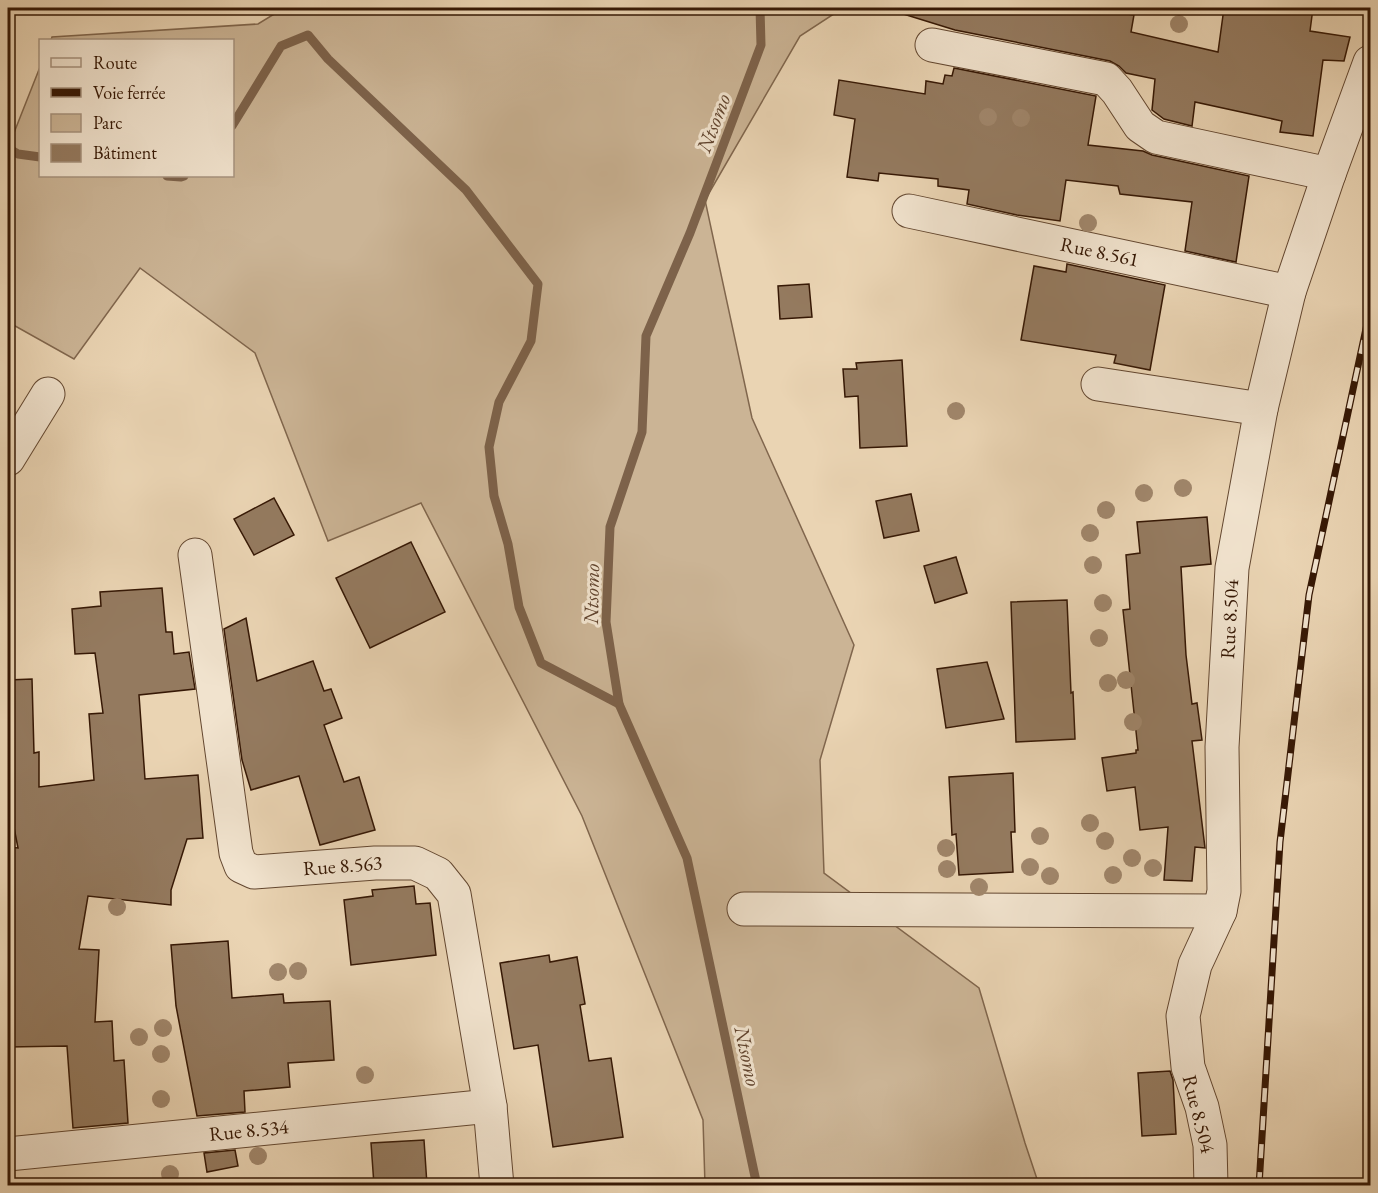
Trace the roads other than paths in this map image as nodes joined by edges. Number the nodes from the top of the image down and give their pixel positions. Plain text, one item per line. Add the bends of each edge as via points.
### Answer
1 (932, 45) dead end
2 (1371, 62) edge
3 (1329, 174) junction
4 (909, 211) dead end
5 (1289, 292) junction
6 (1098, 384) dead end
7 (48, 394) dead end
8 (1261, 409) junction
9 (8, 459) edge
10 (195, 555) dead end
11 (744, 909) dead end
12 (1220, 911) junction
13 (490, 1106) junction
14 (8, 1154) edge
15 (497, 1185) edge
16 (1211, 1185) edge

1 - 3 street via 1106,79 1140,126 1156,137
2 - 3 street, Rue 8.504
3 - 5 street, Rue 8.504
4 - 5 street, Rue 8.561
5 - 8 street, Rue 8.504
6 - 8 street
7 - 9 street
8 - 12 street, Rue 8.504 via 1232,568 1222,747 1224,891
10 - 13 street, Rue 8.563 via 236,853 241,866 254,872 415,863 438,874 454,894
11 - 12 street
12 - 16 street, Rue 8.504 via 1195,965 1183,1016 1188,1067 1210,1144
13 - 14 street, Rue 8.534
13 - 15 street, Rue 8.563

